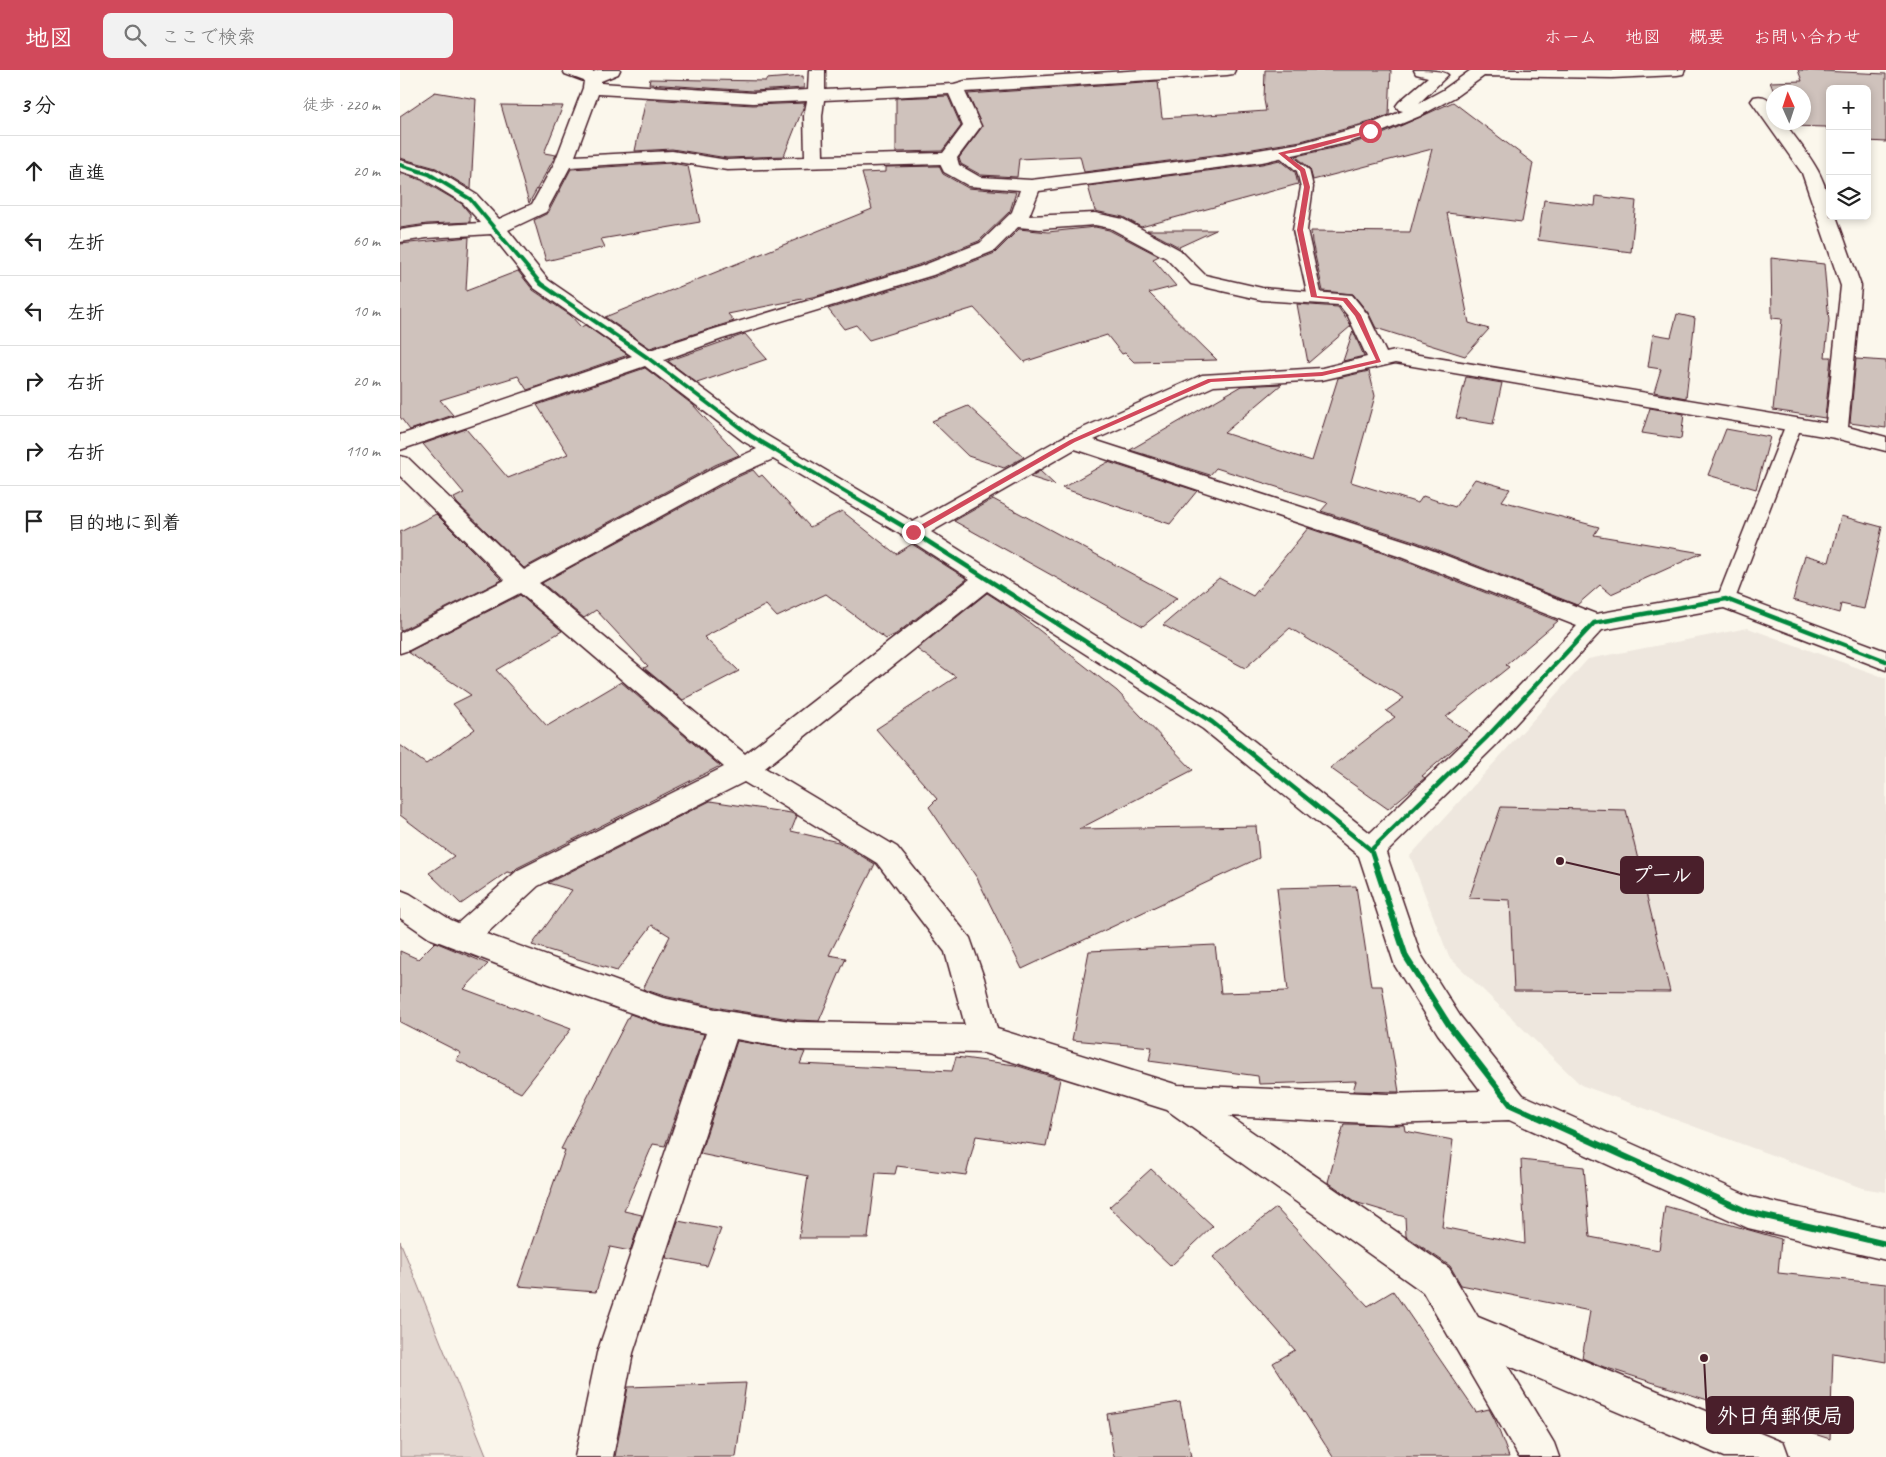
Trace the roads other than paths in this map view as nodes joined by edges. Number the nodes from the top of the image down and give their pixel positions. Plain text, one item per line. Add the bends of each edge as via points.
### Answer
1 (571, 70) edge
2 (612, 70) edge
3 (817, 70) edge
4 (1227, 70) edge
5 (1422, 70) edge
6 (1677, 70) edge
7 (1481, 71) edge
8 (593, 83) junction
9 (955, 89) junction
10 (816, 96) junction
11 (1760, 100) dead end
12 (1766, 109) edge
13 (1414, 112) junction
14 (1780, 130) edge
15 (1280, 153) junction
16 (948, 158) junction
17 (564, 162) junction
18 (814, 162) junction
19 (400, 165) edge
20 (1031, 186) junction
21 (1013, 222) junction
22 (496, 228) junction
23 (400, 236) edge
24 (1314, 297) junction
25 (648, 358) junction
26 (1379, 361) junction
27 (1794, 424) junction
28 (1836, 431) junction
29 (1073, 441) junction
30 (400, 443) edge
31 (1886, 444) edge
32 (773, 450) junction
33 (400, 463) edge
34 (913, 532) junction
35 (986, 579) junction
36 (522, 582) junction
37 (1726, 599) junction
38 (1594, 623) junction
39 (400, 644) edge
40 (1886, 661) edge
41 (744, 769) junction
42 (1371, 850) junction
43 (400, 902) edge
44 (462, 938) junction
45 (725, 1024) junction
46 (984, 1039) junction
47 (1178, 1099) junction
48 (1511, 1105) junction
49 (1886, 1244) edge
50 (1466, 1330) junction
51 (594, 1457) edge
52 (1540, 1457) edge
53 (1770, 1457) edge

1 - 8 street
2 - 8 street
3 - 10 street
4 - 9 street via 1044,80
5 - 13 street via 1440,75 1404,106
6 - 7 street via 1612,73
7 - 13 street via 1438,101
8 - 10 street via 753,98
8 - 17 street
9 - 10 street
9 - 16 street via 972,126
10 - 18 street
11 - 12 street
13 - 15 street via 1370,131
14 - 28 street via 1810,173 1851,286
15 - 20 street
15 - 24 lane via 1303,170 1307,187 1300,230
16 - 18 street
16 - 20 street via 950,168 976,182
17 - 18 street via 672,156 726,165
17 - 22 street via 539,208
19 - 22 street via 429,174 470,199
20 - 21 street via 1021,214
21 - 24 street via 1095,219 1116,223 1173,254 1198,280 1262,294
21 - 25 street via 987,247 926,271
22 - 23 street
22 - 25 street via 541,284
24 - 26 street via 1345,299 1358,315
25 - 30 street
25 - 32 street
26 - 27 street via 1395,357
26 - 29 street via 1322,374 1210,380
27 - 28 street
27 - 37 lane
28 - 31 street
29 - 34 street
29 - 38 street via 1406,550
32 - 34 street
32 - 36 street via 724,472
33 - 36 street
34 - 35 street
35 - 41 street
35 - 42 street via 1212,722
36 - 39 street
36 - 41 street
37 - 38 street
37 - 40 street
38 - 42 street via 1486,738
41 - 44 street via 528,878
41 - 46 street via 887,855 959,947
42 - 48 street via 1406,957 1448,1026
43 - 44 street via 440,929
44 - 45 street via 662,1010
45 - 46 street via 798,1036
45 - 51 street via 615,1354
46 - 47 street
47 - 48 street via 1388,1109
47 - 50 street via 1436,1280
48 - 49 street via 1748,1212
50 - 52 street
50 - 53 street

